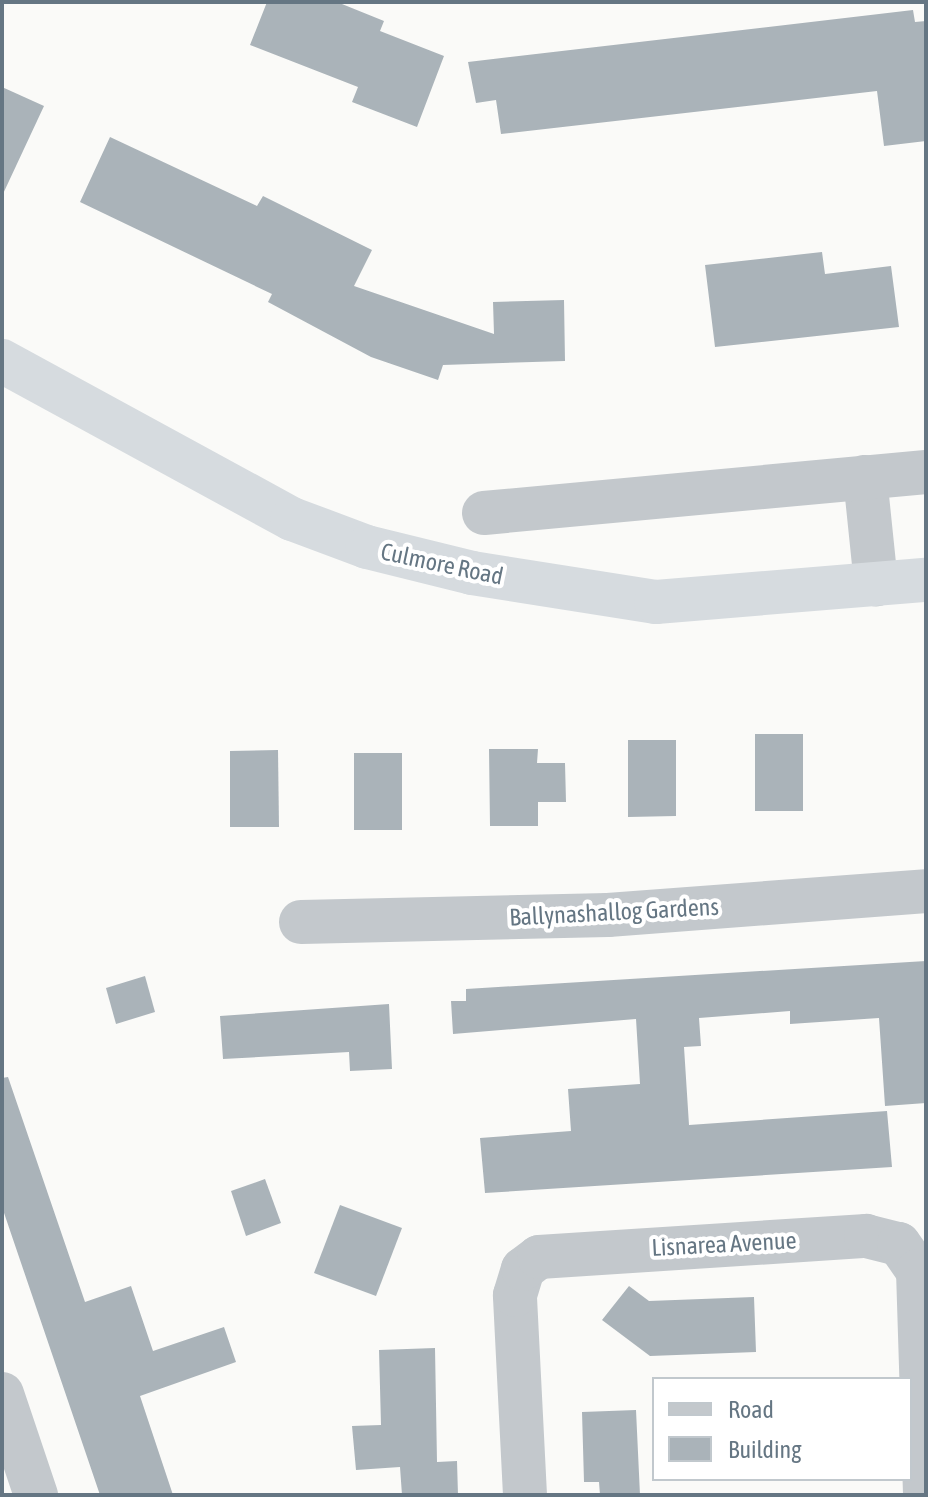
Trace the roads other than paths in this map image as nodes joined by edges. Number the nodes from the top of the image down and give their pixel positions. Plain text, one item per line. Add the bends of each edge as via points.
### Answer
1 (2, 361) edge
2 (926, 472) edge
3 (865, 477) junction
4 (484, 513) dead end
5 (926, 580) edge
6 (876, 584) junction
7 (926, 891) edge
8 (301, 922) dead end
9 (2, 1394) edge
10 (36, 1495) edge
11 (525, 1495) edge
12 (925, 1495) edge

1 - 6 highway, Culmore Road via 292,519 367,547 472,573 656,602
2 - 3 street
3 - 4 street
3 - 6 street
5 - 6 highway, Culmore Road
7 - 8 street, Ballynashallog Gardens via 608,915
9 - 10 street
11 - 12 street, Lisnarea Avenue via 515,1295 523,1269 539,1257 866,1236 899,1244 918,1271

